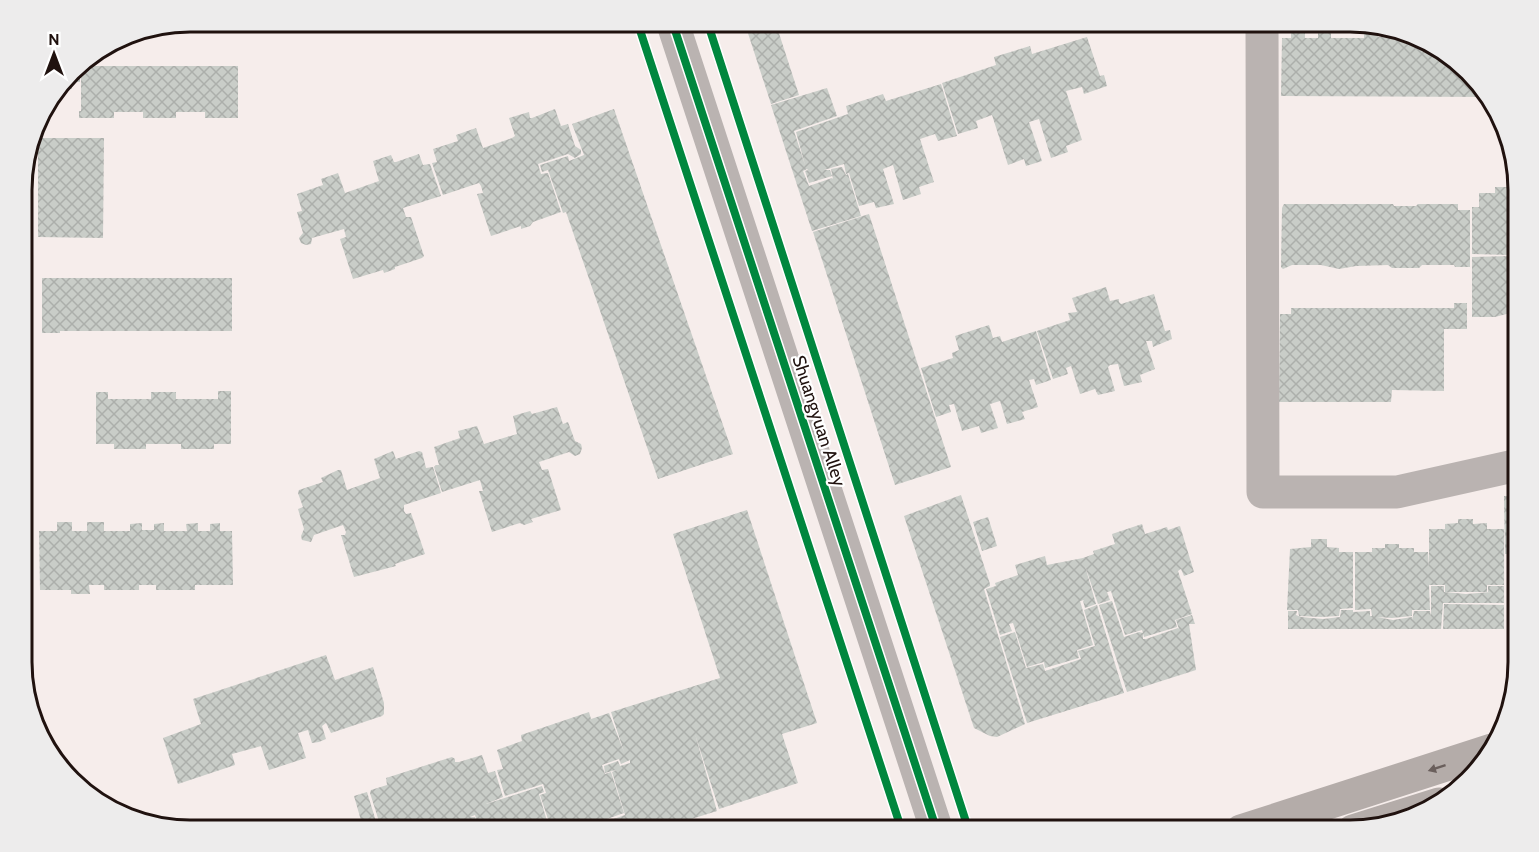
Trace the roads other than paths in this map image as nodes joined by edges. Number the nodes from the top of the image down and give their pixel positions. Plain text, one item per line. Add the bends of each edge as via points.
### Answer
1 (676, 32) edge
2 (1262, 32) edge
3 (1507, 467) edge
4 (1478, 755) edge
5 (933, 820) edge
6 (1275, 820) edge

1 - 5 street, Shuangyuan Alley
2 - 3 street via 1263,492 1397,492
4 -> 6 main road

